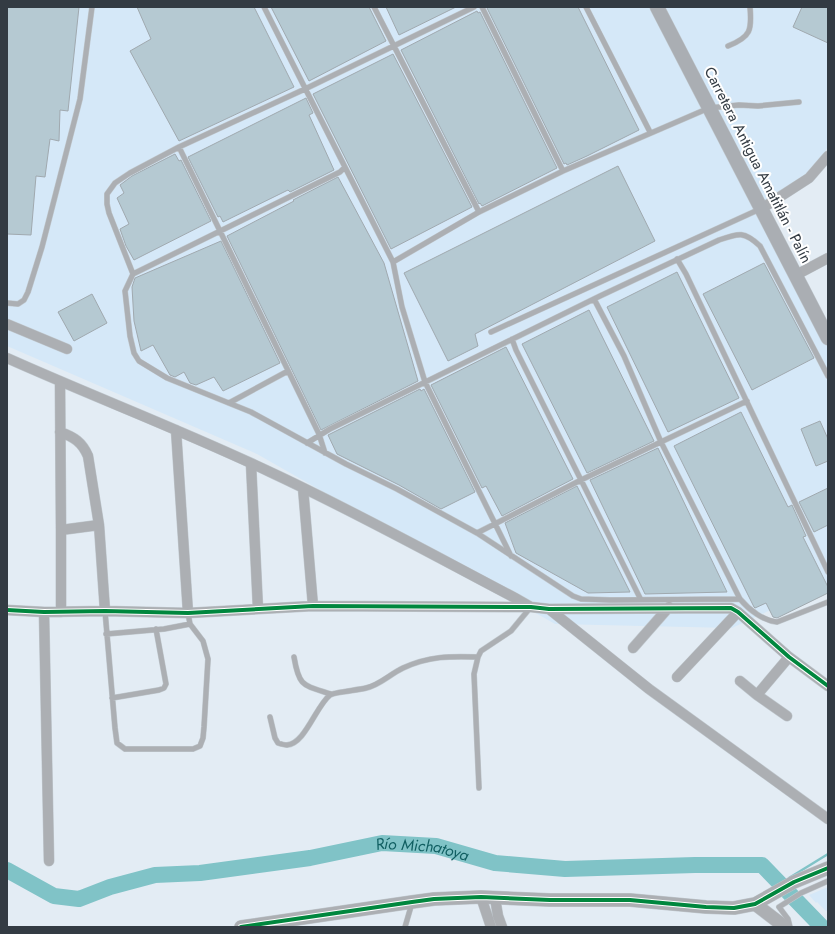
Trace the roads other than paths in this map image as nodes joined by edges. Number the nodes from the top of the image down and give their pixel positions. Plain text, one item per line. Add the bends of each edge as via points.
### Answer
1 (92, 7) edge
2 (264, 7) edge
3 (374, 7) edge
4 (474, 7) edge
5 (482, 7) edge
6 (586, 7) edge
7 (657, 7) edge
8 (750, 7) edge
9 (393, 46) junction
10 (728, 46) dead end
11 (305, 89) junction
12 (799, 102) dead end
13 (709, 108) junction
14 (650, 132) junction
15 (179, 147) junction
16 (828, 156) edge
17 (345, 168) junction
18 (563, 171) junction
19 (761, 208) junction
20 (479, 212) junction
21 (220, 230) junction
22 (828, 258) edge
23 (677, 259) junction
24 (393, 262) junction
25 (133, 274) junction
26 (796, 275) junction
27 (594, 299) junction
28 (7, 303) edge
29 (7, 324) edge
30 (491, 332) dead end
31 (828, 338) edge
32 (512, 339) junction
33 (67, 350) dead end
34 (7, 358) edge
35 (288, 371) junction
36 (828, 376) edge
37 (60, 382) junction
38 (425, 382) junction
39 (747, 401) junction
40 (229, 403) junction
41 (176, 430) junction
42 (60, 432) junction
43 (319, 434) junction
44 (661, 442) junction
45 (307, 443) junction
46 (325, 453) junction
47 (251, 464) junction
48 (581, 480) junction
49 (303, 488) junction
50 (496, 523) junction
51 (99, 525) junction
52 (62, 530) junction
53 (477, 533) junction
54 (511, 556) junction
55 (828, 572) edge
56 (740, 599) junction
57 (641, 600) junction
58 (828, 602) edge
59 (313, 606) junction
60 (531, 607) junction
61 (669, 607) junction
62 (258, 609) junction
63 (549, 609) junction
64 (7, 610) edge
65 (104, 611) junction
66 (44, 612) junction
67 (61, 612) junction
68 (738, 612) junction
69 (188, 613) junction
70 (190, 624) junction
71 (156, 629) junction
72 (106, 634) junction
73 (633, 648) dead end
74 (294, 657) dead end
75 (478, 657) junction
76 (789, 657) junction
77 (677, 677) dead end
78 (740, 681) dead end
79 (828, 686) edge
80 (331, 694) junction
81 (757, 695) junction
82 (112, 698) junction
83 (787, 716) dead end
84 (270, 717) dead end
85 (479, 788) dead end
86 (828, 819) edge
87 (49, 861) dead end
88 (828, 868) edge
89 (828, 881) edge
90 (797, 888) junction
91 (481, 897) junction
92 (495, 898) junction
93 (761, 901) junction
94 (412, 902) junction
95 (241, 927) edge
96 (405, 927) edge
97 (491, 927) edge
98 (502, 927) edge
99 (785, 927) edge
100 (790, 927) edge

1 - 28 lane via 80,99 42,247 24,300 18,304
2 - 11 lane
3 - 9 lane
4 - 9 lane
5 - 18 lane
6 - 14 lane
7 - 13 main road, Carretera Antigua Amatitlán - Palín
8 - 10 lane via 751,27 741,41
9 - 11 lane
9 - 20 lane
11 - 15 lane
11 - 17 lane
12 - 13 lane
13 - 14 lane
13 - 19 main road, Carretera Antigua Amatitlán - Palín
14 - 18 lane
15 - 21 lane
15 - 25 lane via 130,173 115,183 107,194 109,213
16 - 19 street via 809,178
17 - 21 lane
17 - 24 lane
18 - 20 lane
19 - 26 main road, Carretera Antigua Amatitlán - Palín
19 - 30 lane
20 - 24 lane
21 - 25 lane
21 - 35 lane
22 - 26 street
23 - 27 lane
23 - 36 lane via 736,234 749,236 760,246
23 - 39 lane
24 - 38 lane via 402,307
25 - 40 lane via 125,291 130,336 139,361 167,378
26 - 31 main road, Carretera Antigua Amatitlán - Palín
27 - 32 lane
27 - 44 lane via 624,356
29 - 33 street
32 - 38 lane
32 - 48 lane
34 - 37 street
35 - 40 lane
35 - 43 lane
37 - 41 street
37 - 42 street
38 - 43 lane
38 - 50 lane
39 - 44 lane
39 - 55 lane
40 - 45 lane via 251,412
41 - 47 street
41 - 69 street
42 - 51 street via 78,441 88,456
42 - 52 street
43 - 45 lane
43 - 46 lane
44 - 48 lane
44 - 56 lane
45 - 46 lane
46 - 53 lane via 398,489
47 - 49 street
47 - 62 street
48 - 50 lane
48 - 57 lane
49 - 59 street
49 - 60 street
50 - 53 lane
50 - 54 lane
51 - 52 street
51 - 65 street
52 - 67 street
53 - 54 lane
54 - 57 lane via 581,599
56 - 57 lane
56 - 58 lane via 768,622 777,622
59 - 60 street
59 - 62 street
60 - 63 street
60 - 75 lane via 511,631 481,650
61 - 63 street
61 - 68 street via 731,608
61 - 73 street
62 - 69 street
63 - 86 street via 649,689
64 - 66 street
65 - 67 street
65 - 69 street
65 - 72 lane
66 - 67 street
66 - 87 street
68 - 76 street
68 - 77 street
69 - 70 lane
70 - 71 lane
70 - 82 lane via 203,641 208,659 203,738 200,746 193,749 125,749 118,743
71 - 72 lane
71 - 82 lane via 166,684 164,688
72 - 82 lane
74 - 80 lane via 297,675 304,685
75 - 80 lane via 436,657 403,668 367,688
75 - 85 lane via 474,674
76 - 79 street
76 - 81 street
78 - 81 street
80 - 84 lane via 299,739 288,745 278,743
81 - 83 street
88 - 90 street
89 - 90 lane
90 - 93 street
90 - 100 lane via 779,907
91 - 92 street
91 - 94 street
91 - 97 street
92 - 93 street via 630,900 720,908 734,908
92 - 98 street
93 - 99 street
94 - 95 street
94 - 96 lane

